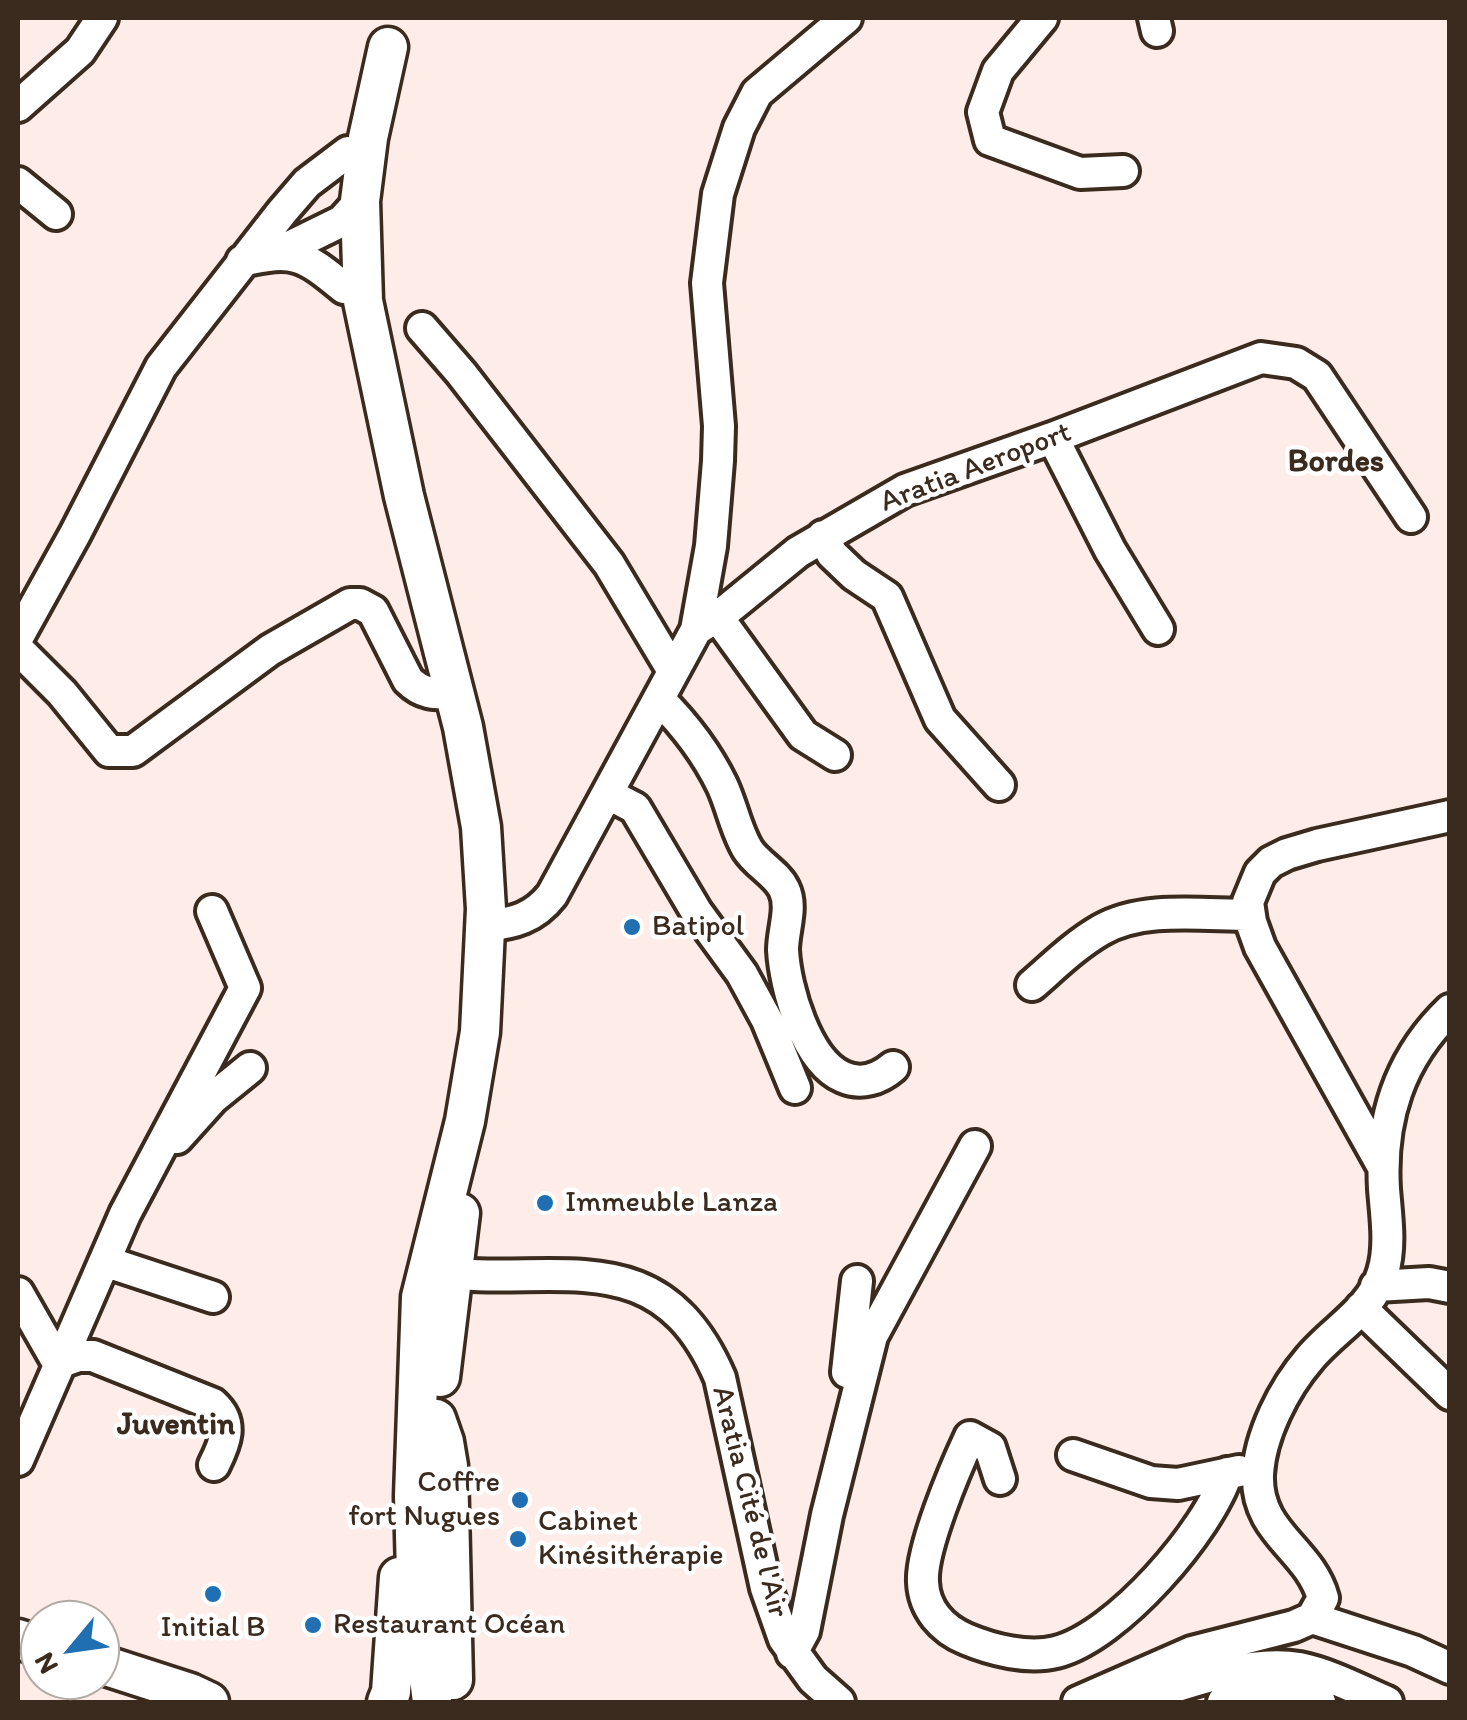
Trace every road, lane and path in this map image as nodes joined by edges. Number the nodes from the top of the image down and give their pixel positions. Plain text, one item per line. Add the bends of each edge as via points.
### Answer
1 (102, 18) edge
2 (846, 18) edge
3 (1042, 18) edge
4 (394, 32) edge
5 (18, 106) edge
6 (348, 152) junction
7 (1124, 172) dead end
8 (18, 183) edge
9 (351, 211) junction
10 (56, 214) dead end
11 (279, 252) junction
12 (242, 261) junction
13 (344, 288) junction
14 (422, 328) dead end
15 (1053, 438) junction
16 (404, 496) junction
17 (1411, 517) dead end
18 (824, 536) junction
19 (707, 623) junction
20 (1158, 629) dead end
21 (18, 638) edge
22 (673, 671) junction
23 (453, 693) junction
24 (659, 699) junction
25 (835, 755) dead end
26 (998, 785) dead end
27 (608, 794) junction
28 (1450, 816) edge
29 (212, 910) dead end
30 (1250, 915) junction
31 (486, 926) junction
32 (1032, 985) dead end
33 (1450, 1010) edge
34 (893, 1067) dead end
35 (250, 1068) dead end
36 (795, 1088) dead end
37 (975, 1146) dead end
38 (1383, 1167) junction
39 (144, 1175) junction
40 (103, 1266) junction
41 (857, 1280) dead end
42 (434, 1281) junction
43 (1450, 1287) edge
44 (18, 1292) edge
45 (213, 1296) dead end
46 (1368, 1297) junction
47 (58, 1363) junction
48 (1450, 1394) edge
49 (436, 1419) junction
50 (1074, 1455) dead end
51 (18, 1460) edge
52 (214, 1465) dead end
53 (1259, 1467) junction
54 (1226, 1473) junction
55 (1000, 1478) dead end
56 (836, 1481) junction
57 (1312, 1618) junction
58 (427, 1645) junction
59 (792, 1653) junction
60 (1450, 1668) edge
61 (120, 1673) edge
62 (165, 1693) edge
63 (209, 1702) edge
64 (386, 1702) edge
65 (432, 1702) edge
66 (454, 1702) edge
67 (839, 1702) edge
68 (1078, 1702) edge
69 (1129, 1702) edge
70 (1224, 1702) edge
71 (1320, 1702) edge
72 (1387, 1702) edge

1 - 5 street via 80,51
2 - 19 street via 757,92 718,194 707,283 719,426
3 - 7 street via 998,71 984,112 990,140 1080,173
4 - 6 main road
4 - 9 main road
6 - 9 main road
6 - 12 street via 307,183
8 - 10 street
9 - 11 street
9 - 13 main road
9 - 16 main road
11 - 12 street
11 - 13 street via 317,266
12 - 21 street via 162,367
13 - 16 main road via 362,384 383,455
14 - 22 street via 610,564
15 - 17 street, Aratia Aeroport via 1261,358 1296,363 1317,376
15 - 18 street, Aratia Aeroport via 904,490
15 - 20 street
16 - 23 main road
18 - 19 street, Aratia Aeroport
18 - 26 street via 843,565 887,596 940,719
19 - 22 street, Aratia Aeroport
19 - 25 street via 803,735
21 - 23 street via 109,751 133,751 270,650 350,604 373,611 416,688
22 - 24 street, Aratia Aeroport
23 - 31 main road via 481,827
24 - 27 street, Aratia Aeroport
24 - 34 street via 702,750 748,850 784,888 788,971 820,1061 850,1080 882,1076
27 - 31 street, Aratia Aeroport via 543,907 511,924
27 - 36 street via 634,808 742,974
28 - 30 street via 1287,854 1260,873 1250,892
29 - 39 street via 245,988
30 - 32 street via 1125,920 1075,948
30 - 38 street via 1262,951
31 - 42 main road via 480,1032
33 - 38 street via 1404,1069
35 - 39 street via 213,1098
37 - 56 street via 880,1316
38 - 46 street via 1386,1252 1383,1274
39 - 40 street
40 - 45 street
40 - 47 street
41 - 56 street
42 - 49 main road
42 - 58 main road via 414,1516
42 - 59 street, Aratia Cité de l'Air via 549,1272 610,1279 657,1296 687,1321 720,1378 766,1588
42 - 64 main road via 400,1372 398,1593
43 - 46 street via 1429,1283
44 - 47 street
46 - 48 street
46 - 53 street via 1290,1385
47 - 51 street
47 - 52 street via 93,1356 213,1404 226,1422 226,1442
49 - 58 main road
49 - 66 main road via 448,1466
50 - 54 street via 1151,1482 1178,1484
53 - 54 street
53 - 57 street via 1262,1509 1312,1572 1324,1598
54 - 55 street via 1214,1505 1155,1582 1085,1638 1056,1652 1032,1654 954,1634 925,1598 926,1550 970,1437 990,1448
56 - 59 street via 804,1632
57 - 60 street
57 - 68 street via 1192,1652
58 - 65 main road
59 - 67 street, Aratia Cité de l'Air
61 - 62 main road
62 - 63 main road via 190,1693
69 - 72 street via 1266,1667 1298,1668
70 - 71 street via 1274,1690

